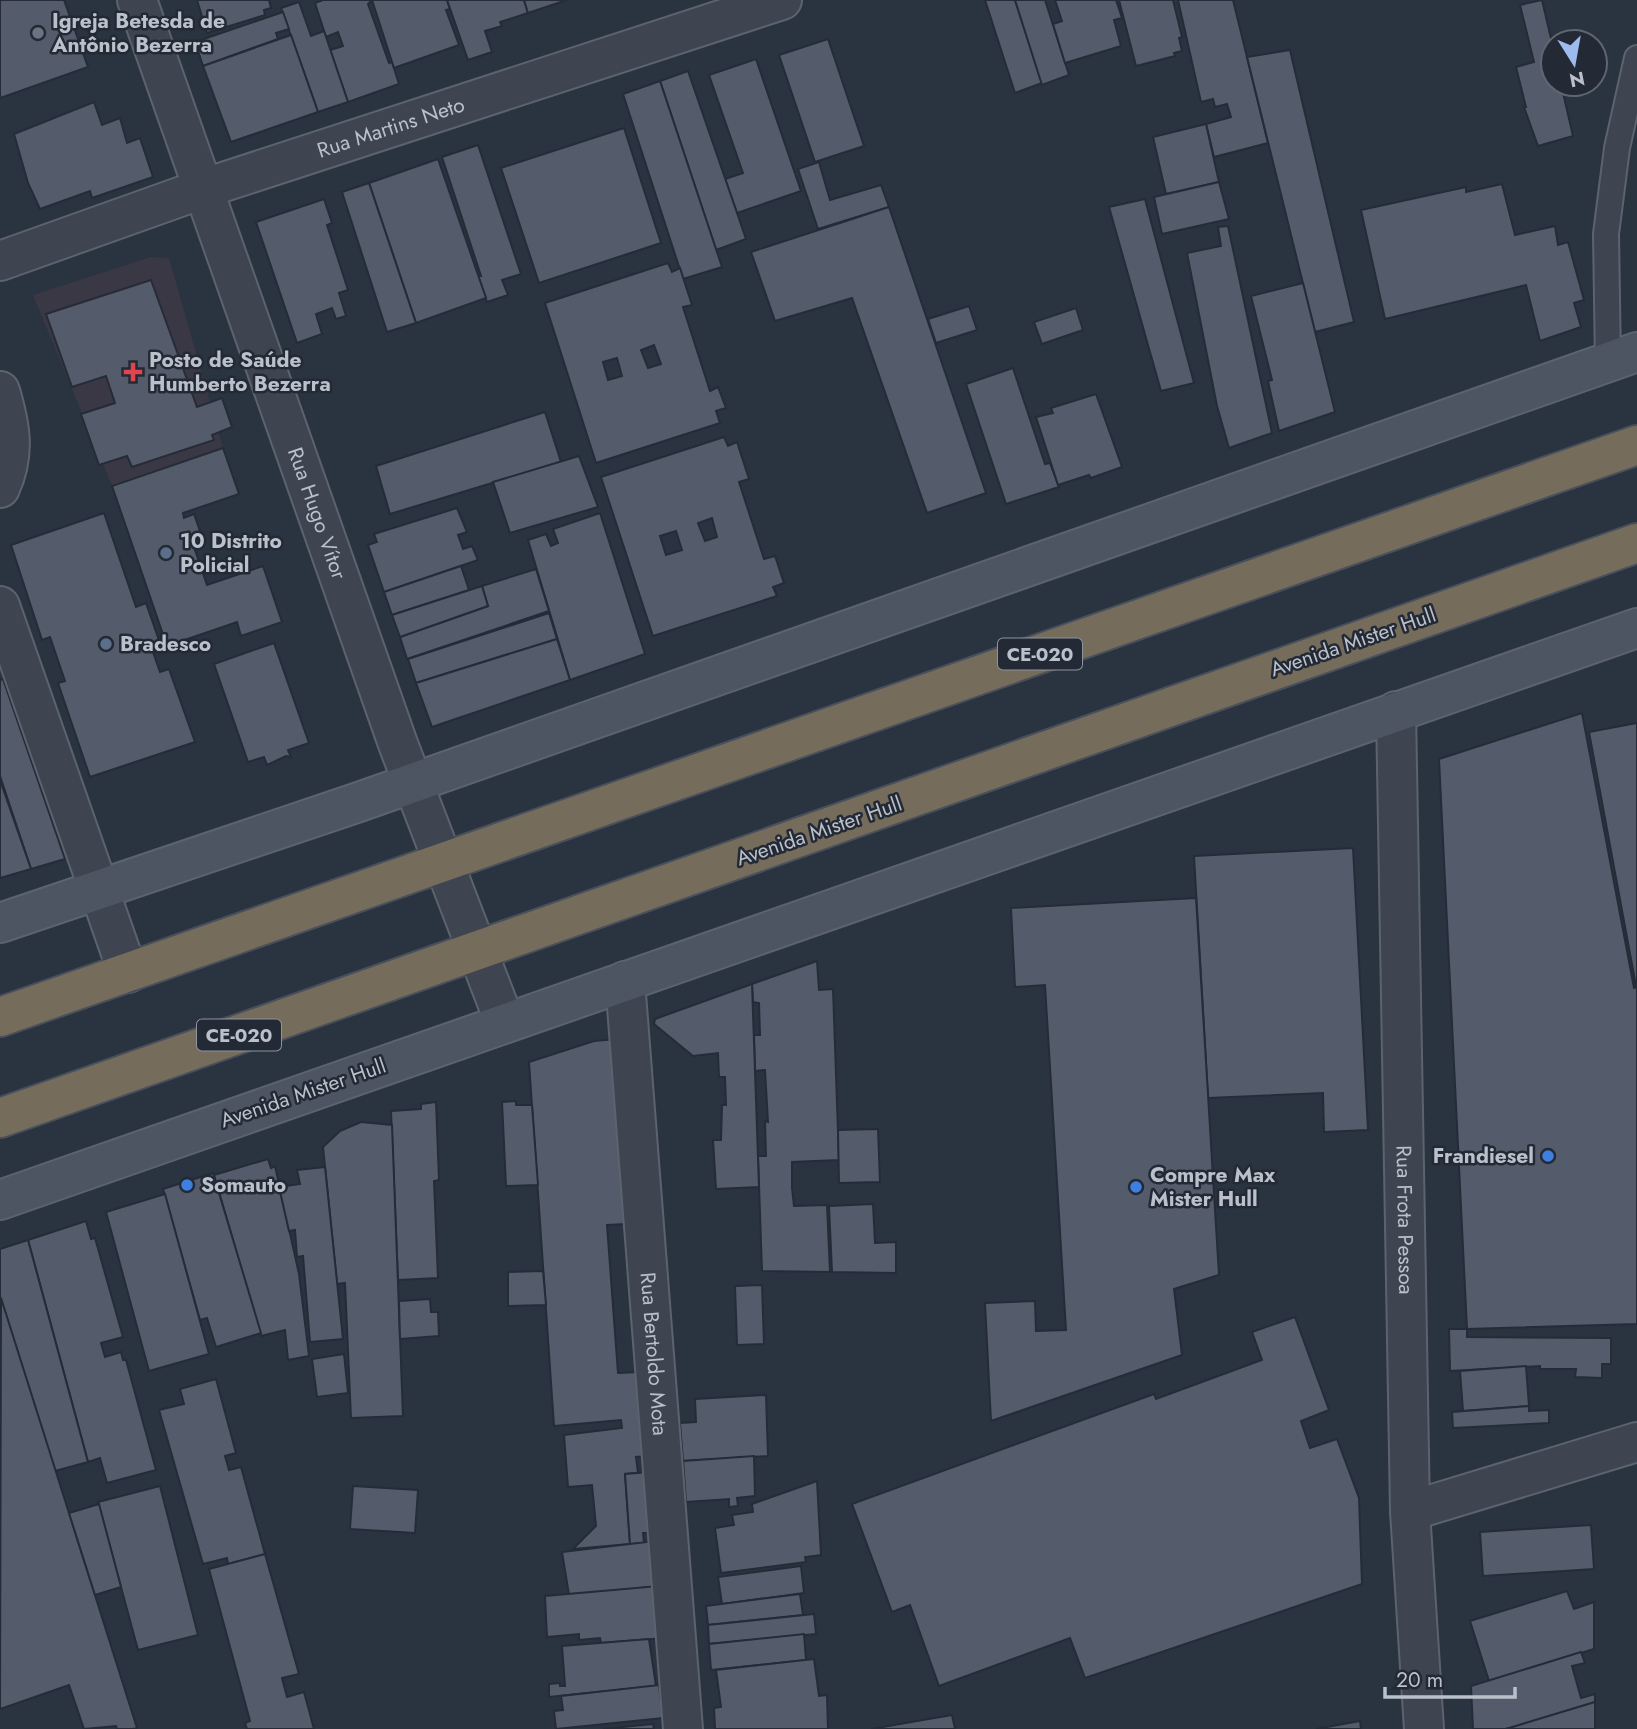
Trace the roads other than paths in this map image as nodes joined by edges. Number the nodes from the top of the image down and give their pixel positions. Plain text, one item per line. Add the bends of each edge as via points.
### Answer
1 (137, 0) edge
2 (782, 0) edge
3 (1637, 58) edge
4 (202, 189) junction
5 (0, 261) edge
6 (1622, 358) edge
7 (0, 391) edge
8 (1637, 445) edge
9 (0, 488) edge
10 (1637, 543) edge
11 (0, 606) edge
12 (1637, 628) edge
13 (1396, 710) junction
14 (413, 782) junction
15 (444, 864) junction
16 (98, 890) junction
17 (0, 923) edge
18 (478, 951) junction
19 (128, 973) junction
20 (625, 981) junction
21 (0, 1017) edge
22 (505, 1023) junction
23 (0, 1118) edge
24 (0, 1199) edge
25 (1637, 1442) edge
26 (1410, 1511) junction
27 (683, 1729) edge
28 (1424, 1729) edge

1 - 4 street, Rua Hugo Vítor
2 - 4 street, Rua Martins Neto
3 - 6 lane via 1617,148 1606,234
4 - 5 street, Rua Martins Neto
4 - 14 street, Rua Hugo Vítor
6 - 14 main road
7 - 9 street via 12,449
8 - 15 highway, CE-020
10 - 18 highway, Avenida Mister Hull / CE-020
11 - 16 street
12 - 13 main road, Avenida Mister Hull
13 - 20 main road, Avenida Mister Hull
13 - 26 street, Rua Frota Pessoa
14 - 15 street, Rua Hugo Vítor
14 - 16 main road
15 - 18 street, Rua Hugo Vítor
15 - 19 highway, CE-020
16 - 17 main road
16 - 19 street
18 - 22 street, Rua Hugo Vítor
18 - 23 highway, Avenida Mister Hull / CE-020
19 - 21 highway, CE-020
20 - 22 main road, Avenida Mister Hull
20 - 27 street, Rua Bertoldo Mota
22 - 24 main road, Avenida Mister Hull
25 - 26 street
26 - 28 street, Rua Frota Pessoa

